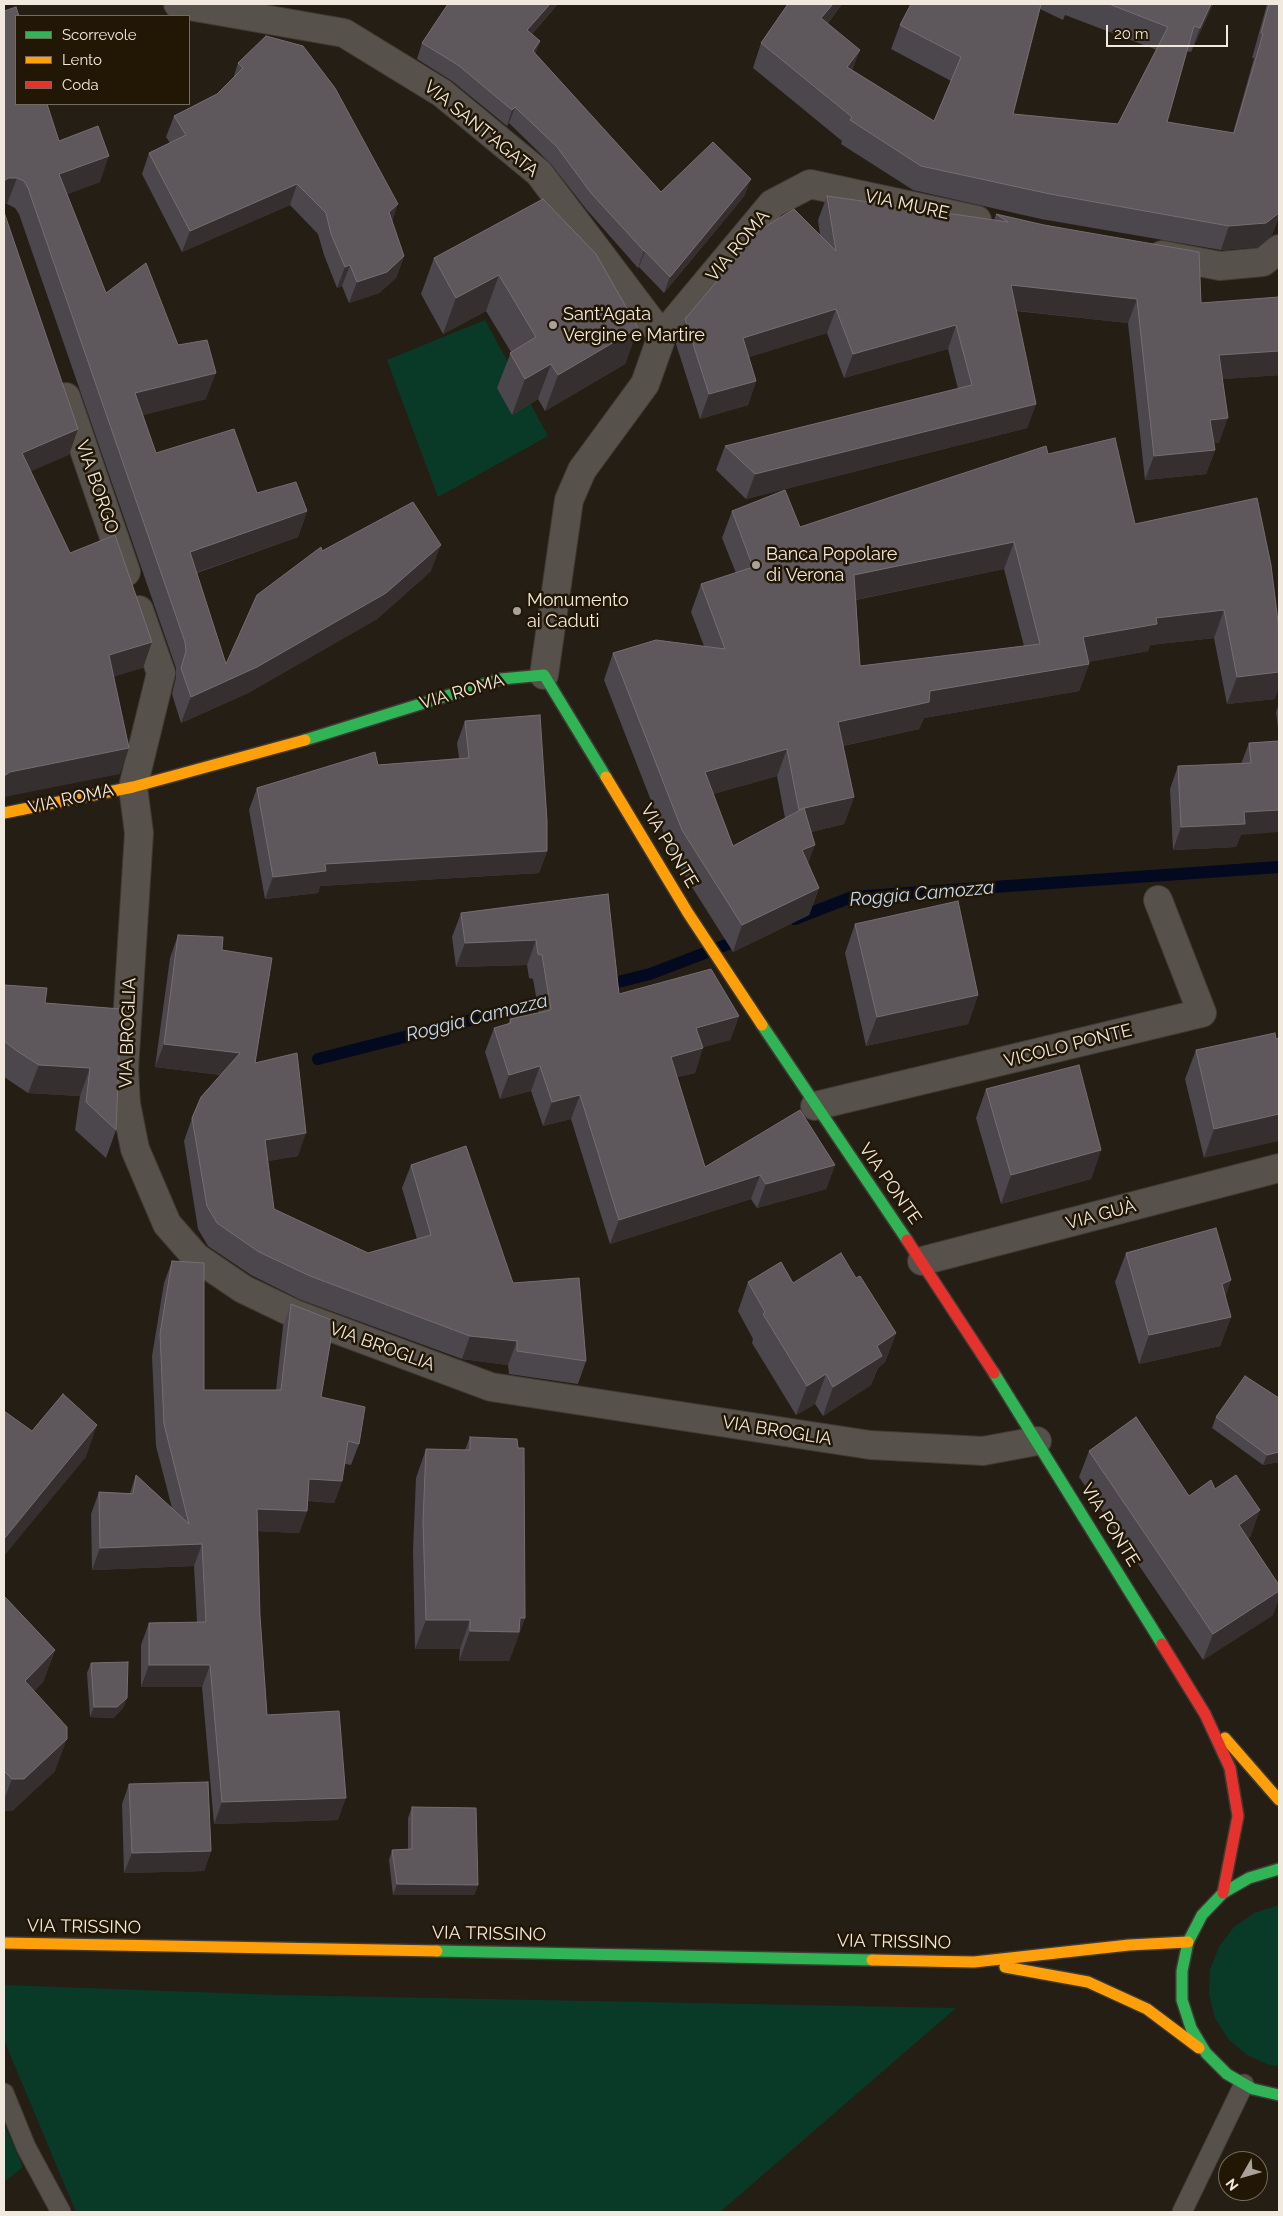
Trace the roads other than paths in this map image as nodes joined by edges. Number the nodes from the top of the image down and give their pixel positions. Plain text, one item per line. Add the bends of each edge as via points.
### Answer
1 (178, 4) edge
2 (772, 204) joint
3 (999, 225) edge
4 (1279, 249) edge
5 (1134, 251) edge
6 (662, 336) junction
7 (58, 376) edge
8 (544, 675) junction
9 (133, 786) junction
10 (4, 813) edge
11 (1158, 900) dead end
12 (815, 1106) junction
13 (1279, 1168) edge
14 (922, 1261) junction
15 (1037, 1441) junction
16 (1205, 1714) junction
17 (1279, 1800) edge
18 (1279, 1869) edge
19 (1223, 1893) junction
20 (1188, 1942) junction
21 (4, 1943) edge
22 (974, 1962) junction
23 (1206, 2053) junction
24 (1244, 2084) junction
25 (4, 2093) edge
26 (1279, 2095) edge
27 (61, 2212) edge
28 (1182, 2212) edge

1 - 6 street, VIA SANT'AGATA via 344,33 442,93 539,174
2 - 3 street, VIA MURE via 810,184
2 - 6 street, VIA ROMA
4 - 5 street via 1263,262 1220,266
6 - 8 street, VIA ROMA via 645,384 582,470 569,500
7 - 9 street, VIA BORGO via 161,673
8 - 9 street, VIA ROMA via 501,679 270,751
8 - 12 street, VIA PONTE via 688,913
9 - 10 street, VIA ROMA
9 - 15 street, VIA BROGLIA via 140,833 124,1069 126,1104 135,1149 167,1224 196,1257 243,1289 295,1314 491,1387 870,1445 983,1451
11 - 12 street, VICOLO PONTE via 1202,1013
12 - 14 street, VIA PONTE
13 - 14 street, VIA GUÀ
14 - 15 street, VIA PONTE
15 - 16 street, VIA PONTE
16 - 17 street, VIA PONTE
16 - 19 street, VIA PONTE via 1230,1768 1238,1816
18 - 19 street, VIA TRISSINO via 1249,1878
19 - 20 street, VIA TRISSINO via 1202,1916
20 - 22 street, VIA TRISSINO via 1129,1945
20 - 23 street, VIA TRISSINO via 1182,1970 1182,2000 1190,2028
21 - 22 street, VIA TRISSINO
22 - 23 street, VIA TRISSINO via 1088,1982 1147,2009
23 - 24 street, VIA TRISSINO via 1227,2074
24 - 26 street, VIA TRISSINO
24 - 28 lane
25 - 27 lane via 26,2147

